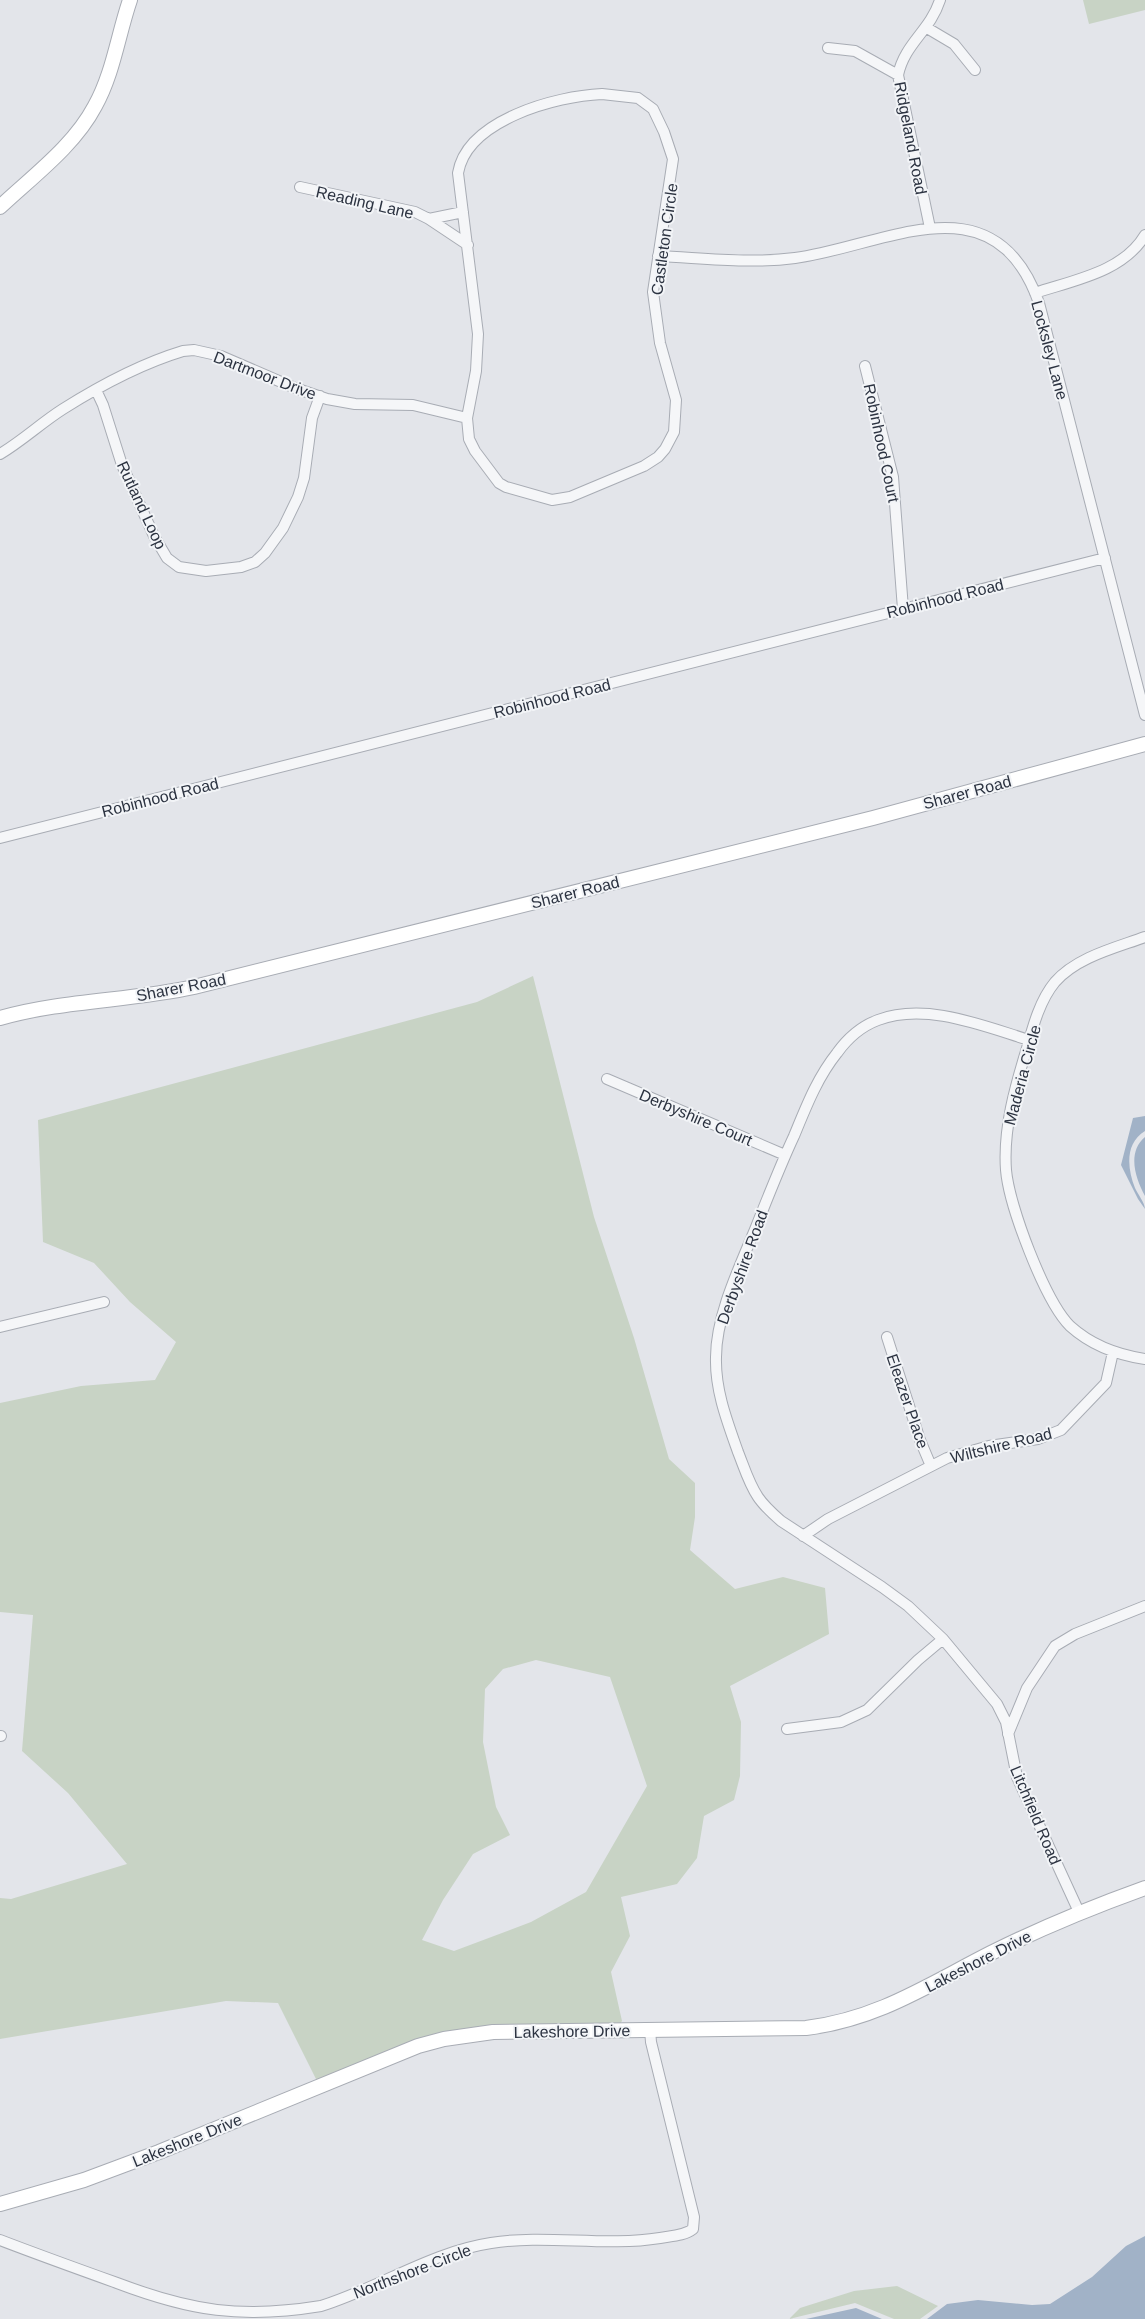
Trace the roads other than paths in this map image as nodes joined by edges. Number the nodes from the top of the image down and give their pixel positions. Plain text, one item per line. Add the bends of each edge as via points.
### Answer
1 (130, 0) edge
2 (940, 0) edge
3 (926, 28) junction
4 (828, 48) dead end
5 (974, 70) dead end
6 (898, 75) junction
7 (300, 187) dead end
8 (0, 206) edge
9 (464, 212) junction
10 (429, 219) junction
11 (930, 228) junction
12 (1145, 235) edge
13 (468, 244) junction
14 (658, 256) junction
15 (1035, 293) junction
16 (866, 366) dead end
17 (96, 390) junction
18 (320, 396) junction
19 (466, 418) junction
20 (0, 454) edge
21 (1105, 558) junction
22 (902, 609) junction
23 (1145, 715) edge
24 (1145, 744) edge
25 (0, 838) edge
26 (1145, 937) edge
27 (0, 1018) edge
28 (1029, 1040) junction
29 (607, 1079) dead end
30 (785, 1155) junction
31 (104, 1302) dead end
32 (0, 1327) edge
33 (886, 1337) dead end
34 (1113, 1352) junction
35 (1145, 1359) edge
36 (931, 1466) junction
37 (803, 1536) junction
38 (1145, 1606) edge
39 (943, 1639) junction
40 (787, 1729) dead end
41 (1008, 1734) junction
42 (1145, 1888) edge
43 (1079, 1912) junction
44 (650, 2030) junction
45 (0, 2204) edge
46 (0, 2240) edge

1 - 8 street via 96,106 72,140
2 - 3 street, Ridgeland Road via 935,16
3 - 5 street via 954,44
3 - 6 street, Ridgeland Road via 907,50
4 - 6 street via 855,51
6 - 11 street, Ridgeland Road
7 - 10 street, Reading Lane via 414,212
9 - 10 street
9 - 13 street, Castleton Circle
9 - 14 street, Castleton Circle via 458,173 460,160 477,139 507,119 547,102 588,94 638,98 653,109 673,159
10 - 13 street, Reading Lane
11 - 14 street, Locksley Lane via 797,258
11 - 15 street, Locksley Lane via 967,230 992,240 1016,262
12 - 15 street via 1138,248 1122,261
13 - 19 street, Castleton Circle via 478,334 476,371
14 - 19 street, Castleton Circle via 653,292 660,343 676,400 674,432 658,457 622,477 552,500 506,488 493,478 469,440
15 - 21 street, Locksley Lane
16 - 22 street, Robinhood Court via 893,477
17 - 18 street, Dartmoor Drive via 134,369 194,350 221,356
17 - 18 street, Rutland Loop via 131,487 167,558 179,567 206,571 255,562 283,528 304,478 312,418
17 - 20 street, Dartmoor Drive
18 - 19 street, Dartmoor Drive via 354,404 413,405
21 - 22 street, Robinhood Road
21 - 23 street, Locksley Lane
22 - 25 street, Robinhood Road
24 - 27 street, Sharer Road via 863,820 203,984
26 - 28 street, Maderia Circle via 1090,958 1060,977 1040,1007
28 - 30 street, Derbyshire Road via 936,1014 879,1020 859,1031 836,1053 814,1089
28 - 34 street, Maderia Circle via 1007,1129 1006,1170 1010,1196 1038,1272 1063,1318 1082,1336
29 - 30 street, Derbyshire Court
30 - 37 street, Derbyshire Road via 727,1303 718,1338 716,1369 725,1414 757,1496 781,1521
31 - 32 street
33 - 36 street, Eleazer Place
34 - 35 street, Maderia Circle
34 - 36 street, Wiltshire Road via 1106,1383 1061,1430 1038,1439 971,1451
36 - 37 street, Wiltshire Road via 828,1519
37 - 39 street, Derbyshire Road via 908,1606
38 - 41 street via 1075,1634 1055,1646 1027,1688
39 - 40 street via 867,1710 841,1722
39 - 41 street, Derbyshire Road via 1002,1712
41 - 43 street, Litchfield Road via 1017,1777
42 - 43 street, Lakeshore Drive
43 - 44 street, Lakeshore Drive via 989,1954 899,2002 854,2020 806,2028
44 - 45 street, Lakeshore Drive via 493,2032 444,2038 367,2065 159,2152 84,2180
44 - 46 street, Northshore Circle via 694,2217 693,2229 681,2234 620,2242 492,2243 440,2258 324,2305 261,2317 193,2311

